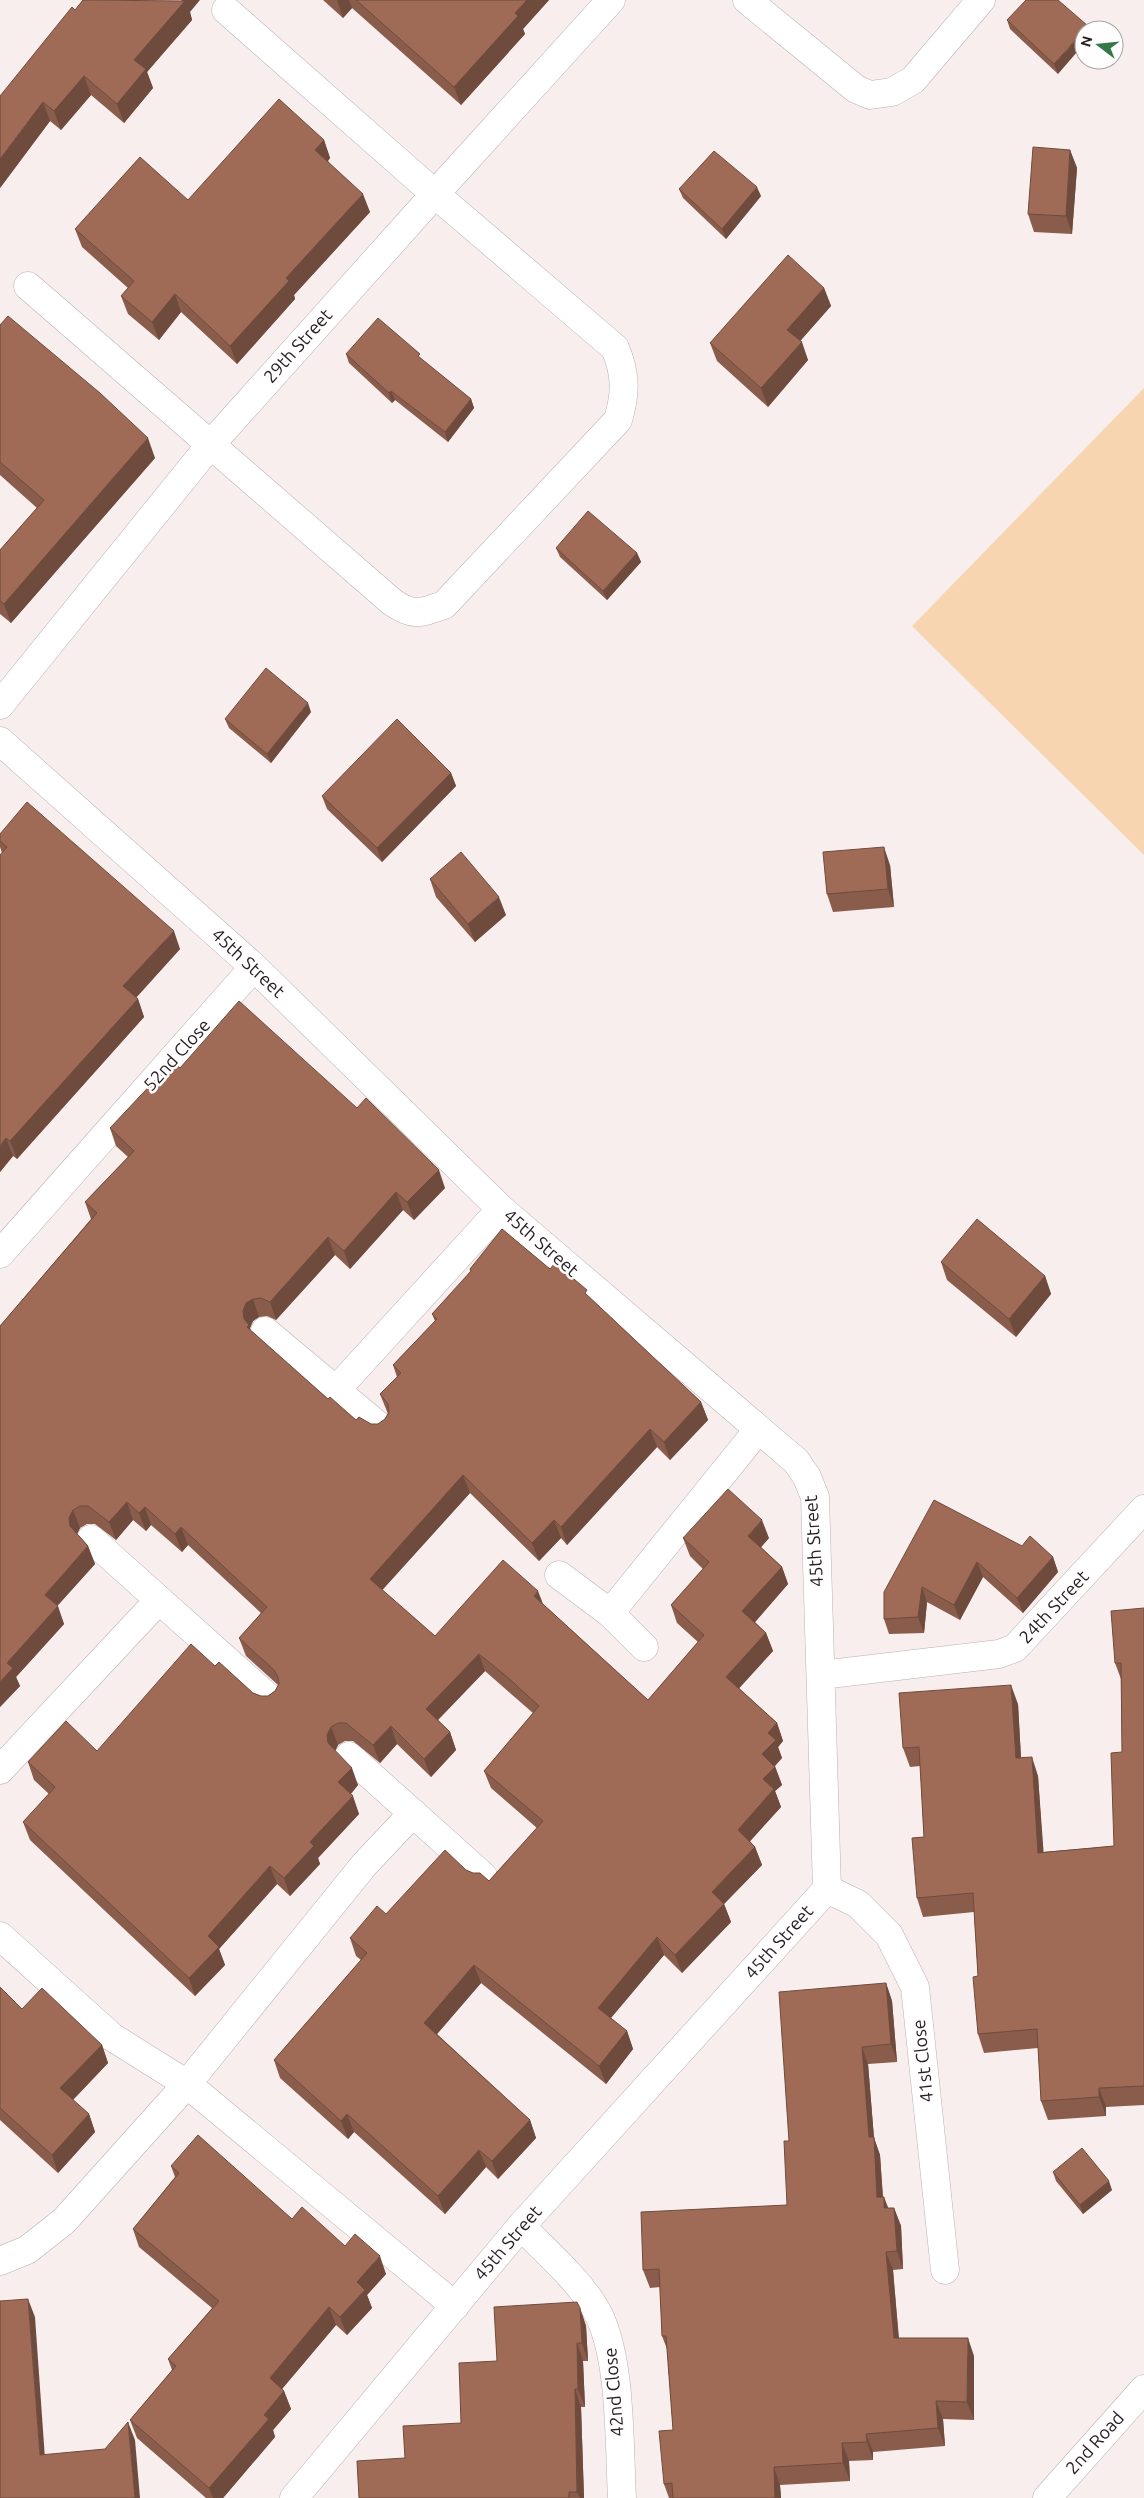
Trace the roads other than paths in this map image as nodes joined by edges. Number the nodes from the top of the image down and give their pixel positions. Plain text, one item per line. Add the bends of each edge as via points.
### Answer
1 (611, 0) edge
2 (747, 0) edge
3 (981, 0) edge
4 (226, 10) dead end
5 (435, 194) junction
6 (28, 286) dead end
7 (211, 444) junction
8 (0, 705) edge
9 (0, 741) edge
10 (254, 967) junction
11 (501, 1209) junction
12 (0, 1254) edge
13 (265, 1331) dead end
14 (336, 1390) junction
15 (380, 1427) edge
16 (758, 1430) junction
17 (1144, 1509) edge
18 (90, 1539) dead end
19 (559, 1575) dead end
20 (159, 1600) junction
21 (610, 1613) junction
22 (644, 1647) dead end
23 (821, 1675) junction
24 (270, 1699) edge
25 (349, 1756) dead end
26 (0, 1770) edge
27 (413, 1813) junction
28 (483, 1876) edge
29 (827, 1889) junction
30 (0, 1936) edge
31 (187, 2084) junction
32 (521, 2226) junction
33 (0, 2261) edge
34 (945, 2270) dead end
35 (455, 2306) junction
36 (1144, 2389) edge
37 (294, 2498) edge
38 (622, 2498) edge
39 (1047, 2498) edge

1 - 5 street, 29th Street
2 - 3 street via 856,89 870,95 892,92 913,80
4 - 5 street
5 - 7 street, 29th Street
5 - 7 street via 615,348 626,382 618,420 444,605 425,612 408,612 392,602
6 - 7 street
7 - 8 street, 29th Street
9 - 10 street, 45th Street
10 - 11 street, 45th Street
10 - 12 street, 52nd Close
11 - 14 street
11 - 16 street, 45th Street
13 - 14 street
14 - 15 street
16 - 21 street
16 - 23 street, 45th Street via 796,1461 815,1497
17 - 23 street, 24th Street via 1015,1648 999,1654
18 - 20 street
19 - 21 street
20 - 24 street
20 - 26 street
21 - 22 street
23 - 29 street, 45th Street
25 - 27 street
27 - 28 street
27 - 31 street via 364,1865
29 - 32 street, 45th Street
29 - 34 street, 41st Close via 858,1904 889,1935 916,1987
30 - 31 street via 112,2037
31 - 33 street via 64,2221 27,2250
31 - 35 street
32 - 35 street, 45th Street
32 - 38 street, 42nd Close via 569,2275 595,2308 609,2339 615,2377
35 - 37 street, 45th Street
36 - 39 street, 2nd Road

